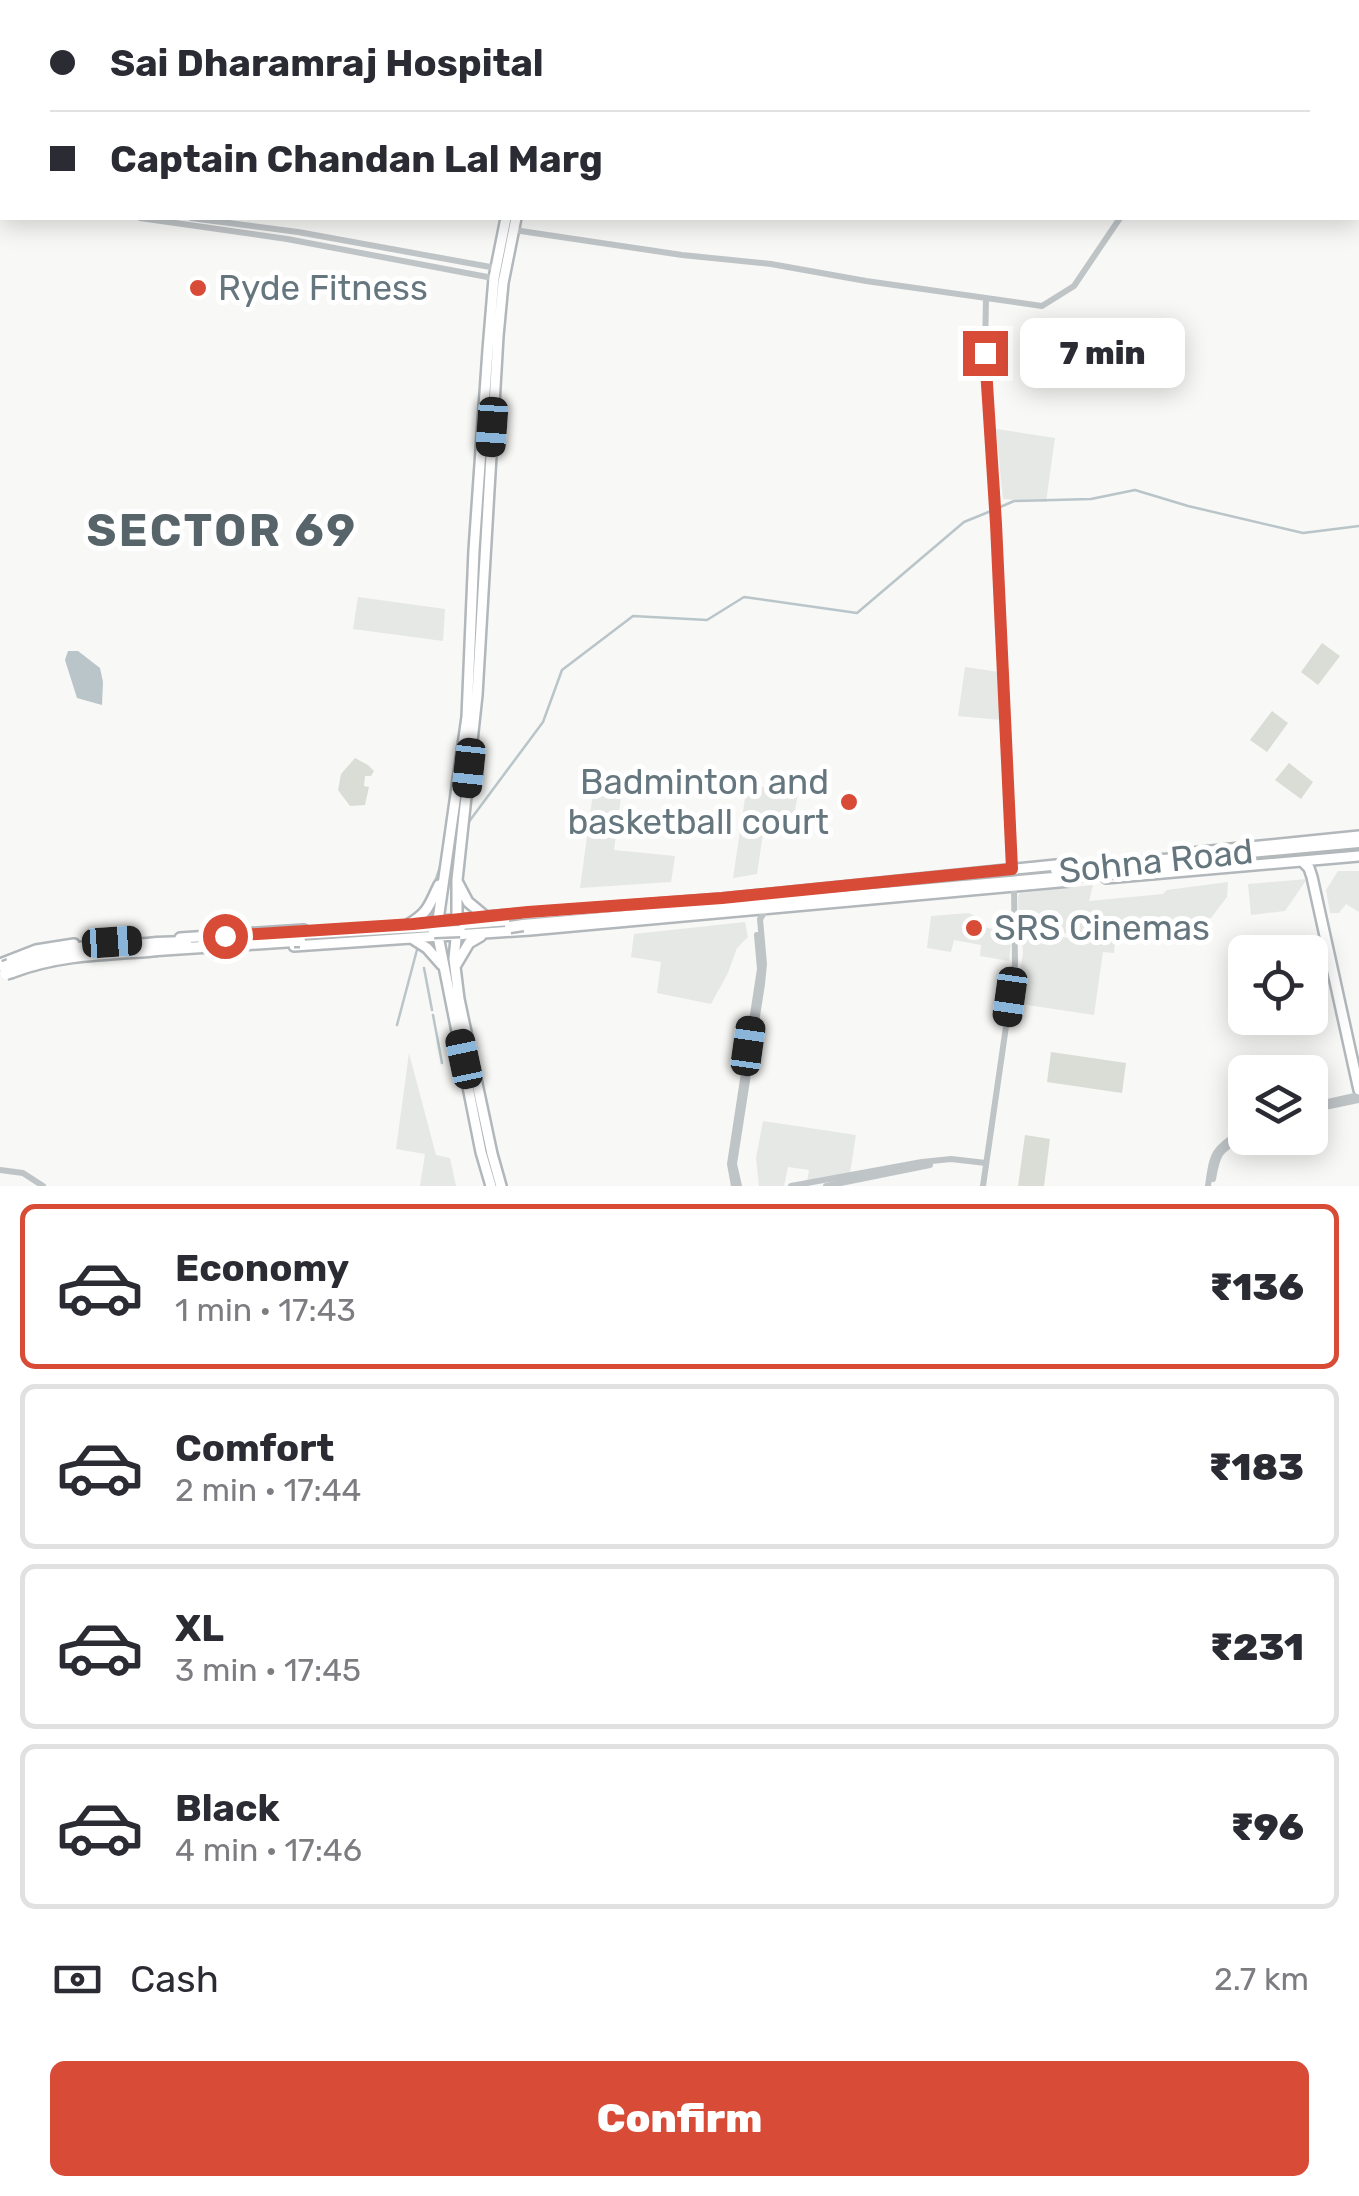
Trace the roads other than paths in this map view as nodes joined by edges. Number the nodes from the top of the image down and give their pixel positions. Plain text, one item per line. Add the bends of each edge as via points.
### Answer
1 (506, 220) edge
2 (516, 220) edge
3 (1119, 220) edge
4 (181, 221) edge
5 (198, 223) edge
6 (514, 230) junction
7 (500, 274) junction
8 (986, 298) junction
9 (1359, 845) edge
10 (1326, 858) junction
11 (1300, 860) junction
12 (1114, 868) junction
13 (1012, 869) junction
14 (444, 878) junction
15 (457, 880) junction
16 (1014, 887) junction
17 (767, 909) junction
18 (750, 911) junction
19 (486, 917) junction
20 (517, 923) junction
21 (408, 924) junction
22 (459, 927) junction
23 (436, 929) junction
24 (488, 933) junction
25 (297, 938) junction
26 (410, 938) junction
27 (449, 968) junction
28 (5, 971) edge
29 (1359, 1071) edge
30 (1359, 1095) edge
31 (1328, 1103) edge
32 (1228, 1147) edge
33 (956, 1160) junction
34 (986, 1162) junction
35 (0, 1170) edge
36 (43, 1186) edge
37 (491, 1186) edge
38 (501, 1186) edge
39 (737, 1186) edge
40 (790, 1186) edge
41 (826, 1186) edge
42 (983, 1186) edge
43 (1210, 1186) edge

1 - 7 main road
2 - 6 main road
3 - 8 street via 1074,286 1050,304
4 - 5 street
5 - 7 street
6 - 7 main road
6 - 8 street
7 - 14 main road via 480,457 469,695
7 - 15 main road via 477,694
8 - 13 street
9 - 10 main road
9 - 12 highway, Sohna Road
10 - 11 main road
10 - 29 main road via 1316,874
11 - 12 main road
11 - 30 main road via 1310,870
12 - 13 main road
12 - 16 main road
12 - 20 highway, Sohna Road
13 - 20 main road
14 - 21 main road via 424,915
14 - 23 main road
15 - 19 main road
15 - 22 main road
16 - 17 main road
16 - 34 street via 1015,964
17 - 18 main road
17 - 39 street via 760,919 764,964 734,1164
18 - 20 main road
18 - 39 street via 760,969 730,1164
19 - 20 main road
19 - 22 main road
20 - 22 highway, Sohna Road
20 - 24 main road
21 - 23 main road
21 - 25 main road
22 - 23 highway, Sohna Road, bridge
22 - 24 main road
22 - 27 main road
23 - 25 highway, Sohna Road
23 - 26 main road
23 - 27 main road
24 - 27 main road via 469,942
25 - 26 main road
25 - 28 highway, Sohna Road via 67,948
26 - 27 main road
27 - 37 main road
27 - 38 main road
30 - 31 street
32 - 43 street via 1218,1156
33 - 34 street
33 - 40 street
33 - 41 street
34 - 42 street
35 - 36 street via 23,1173

